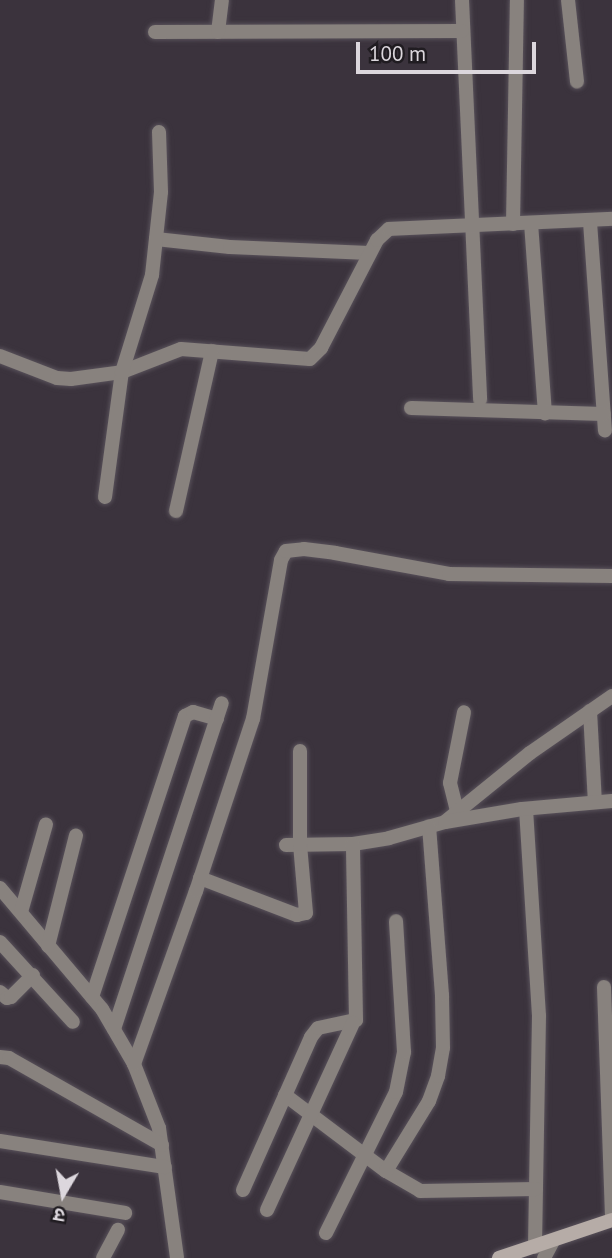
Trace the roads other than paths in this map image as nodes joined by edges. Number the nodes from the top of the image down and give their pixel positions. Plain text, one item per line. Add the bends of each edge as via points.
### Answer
1 (222, 0) edge
2 (462, 0) edge
3 (517, 0) edge
4 (568, 0) edge
5 (462, 31) junction
6 (155, 32) dead end
7 (218, 32) junction
8 (577, 82) dead end
9 (159, 132) dead end
10 (612, 219) edge
11 (590, 222) junction
12 (531, 223) junction
13 (474, 224) junction
14 (513, 224) junction
15 (156, 239) junction
16 (369, 253) junction
17 (212, 351) junction
18 (0, 356) edge
19 (122, 372) junction
20 (480, 400) dead end
21 (411, 408) dead end
22 (545, 413) junction
23 (604, 414) junction
24 (605, 430) dead end
25 (104, 497) dead end
26 (176, 511) dead end
27 (612, 576) edge
28 (612, 696) edge
29 (222, 703) dead end
30 (590, 711) junction
31 (464, 712) dead end
32 (217, 719) junction
33 (300, 751) dead end
34 (612, 801) edge
35 (594, 802) junction
36 (526, 808) junction
37 (457, 811) junction
38 (445, 822) junction
39 (46, 824) dead end
40 (429, 826) junction
41 (76, 835) dead end
42 (293, 844) junction
43 (353, 844) junction
44 (201, 878) junction
45 (1, 891) edge
46 (21, 912) junction
47 (396, 921) dead end
48 (0, 942) edge
49 (48, 946) junction
50 (33, 975) junction
51 (604, 987) dead end
52 (0, 992) edge
53 (92, 997) junction
54 (73, 1022) dead end
55 (353, 1023) junction
56 (114, 1029) junction
57 (0, 1057) edge
58 (134, 1064) junction
59 (285, 1096) junction
60 (313, 1116) junction
61 (0, 1142) edge
62 (163, 1145) junction
63 (366, 1155) junction
64 (165, 1167) junction
65 (386, 1171) junction
66 (536, 1189) junction
67 (243, 1190) dead end
68 (0, 1192) edge
69 (267, 1210) dead end
70 (125, 1213) dead end
71 (612, 1220) edge
72 (118, 1230) dead end
73 (326, 1233) dead end
74 (539, 1252) edge
75 (103, 1258) edge
76 (177, 1258) edge
77 (499, 1258) edge

1 - 7 street
2 - 5 street
3 - 14 street
4 - 8 street
5 - 7 street
5 - 13 street
6 - 7 street
9 - 15 street via 161,192
10 - 11 street
11 - 12 street
11 - 23 street
12 - 14 street
12 - 22 street
13 - 14 street
13 - 16 street via 389,229
13 - 20 street
15 - 16 street
15 - 19 street via 149,289
16 - 17 street via 321,348 310,359
17 - 19 street via 172,350
17 - 26 street
18 - 19 street via 64,379
19 - 25 street
21 - 22 street
22 - 23 street
23 - 24 street
27 - 44 street via 449,574 335,553 286,551 253,719
28 - 30 street
29 - 32 street
30 - 35 street
30 - 37 street
31 - 37 street via 450,783
32 - 53 street via 193,712 186,716
32 - 56 street
33 - 42 street
34 - 35 street
35 - 36 street
36 - 38 street
36 - 66 street via 539,1002
37 - 38 street
38 - 40 street
39 - 46 street
40 - 43 street
40 - 65 street via 443,1048 429,1101
41 - 49 street
42 - 43 street
42 - 44 street via 306,910 303,916
43 - 55 street via 358,1010
44 - 58 street
45 - 46 street
46 - 49 street
47 - 63 street via 404,1052 396,1091
48 - 50 street
49 - 53 street
50 - 52 street via 11,997
50 - 54 street
51 - 71 street
53 - 56 street
55 - 59 street via 318,1028
55 - 60 street
56 - 58 street
57 - 62 street
58 - 62 street
59 - 60 street
59 - 67 street
60 - 63 street
60 - 69 street
61 - 64 street
62 - 64 street
63 - 65 street
63 - 73 street
64 - 76 street
65 - 66 street via 421,1191
66 - 74 street
68 - 70 street
71 - 74 street via 553,1241
72 - 75 street
74 - 77 street

